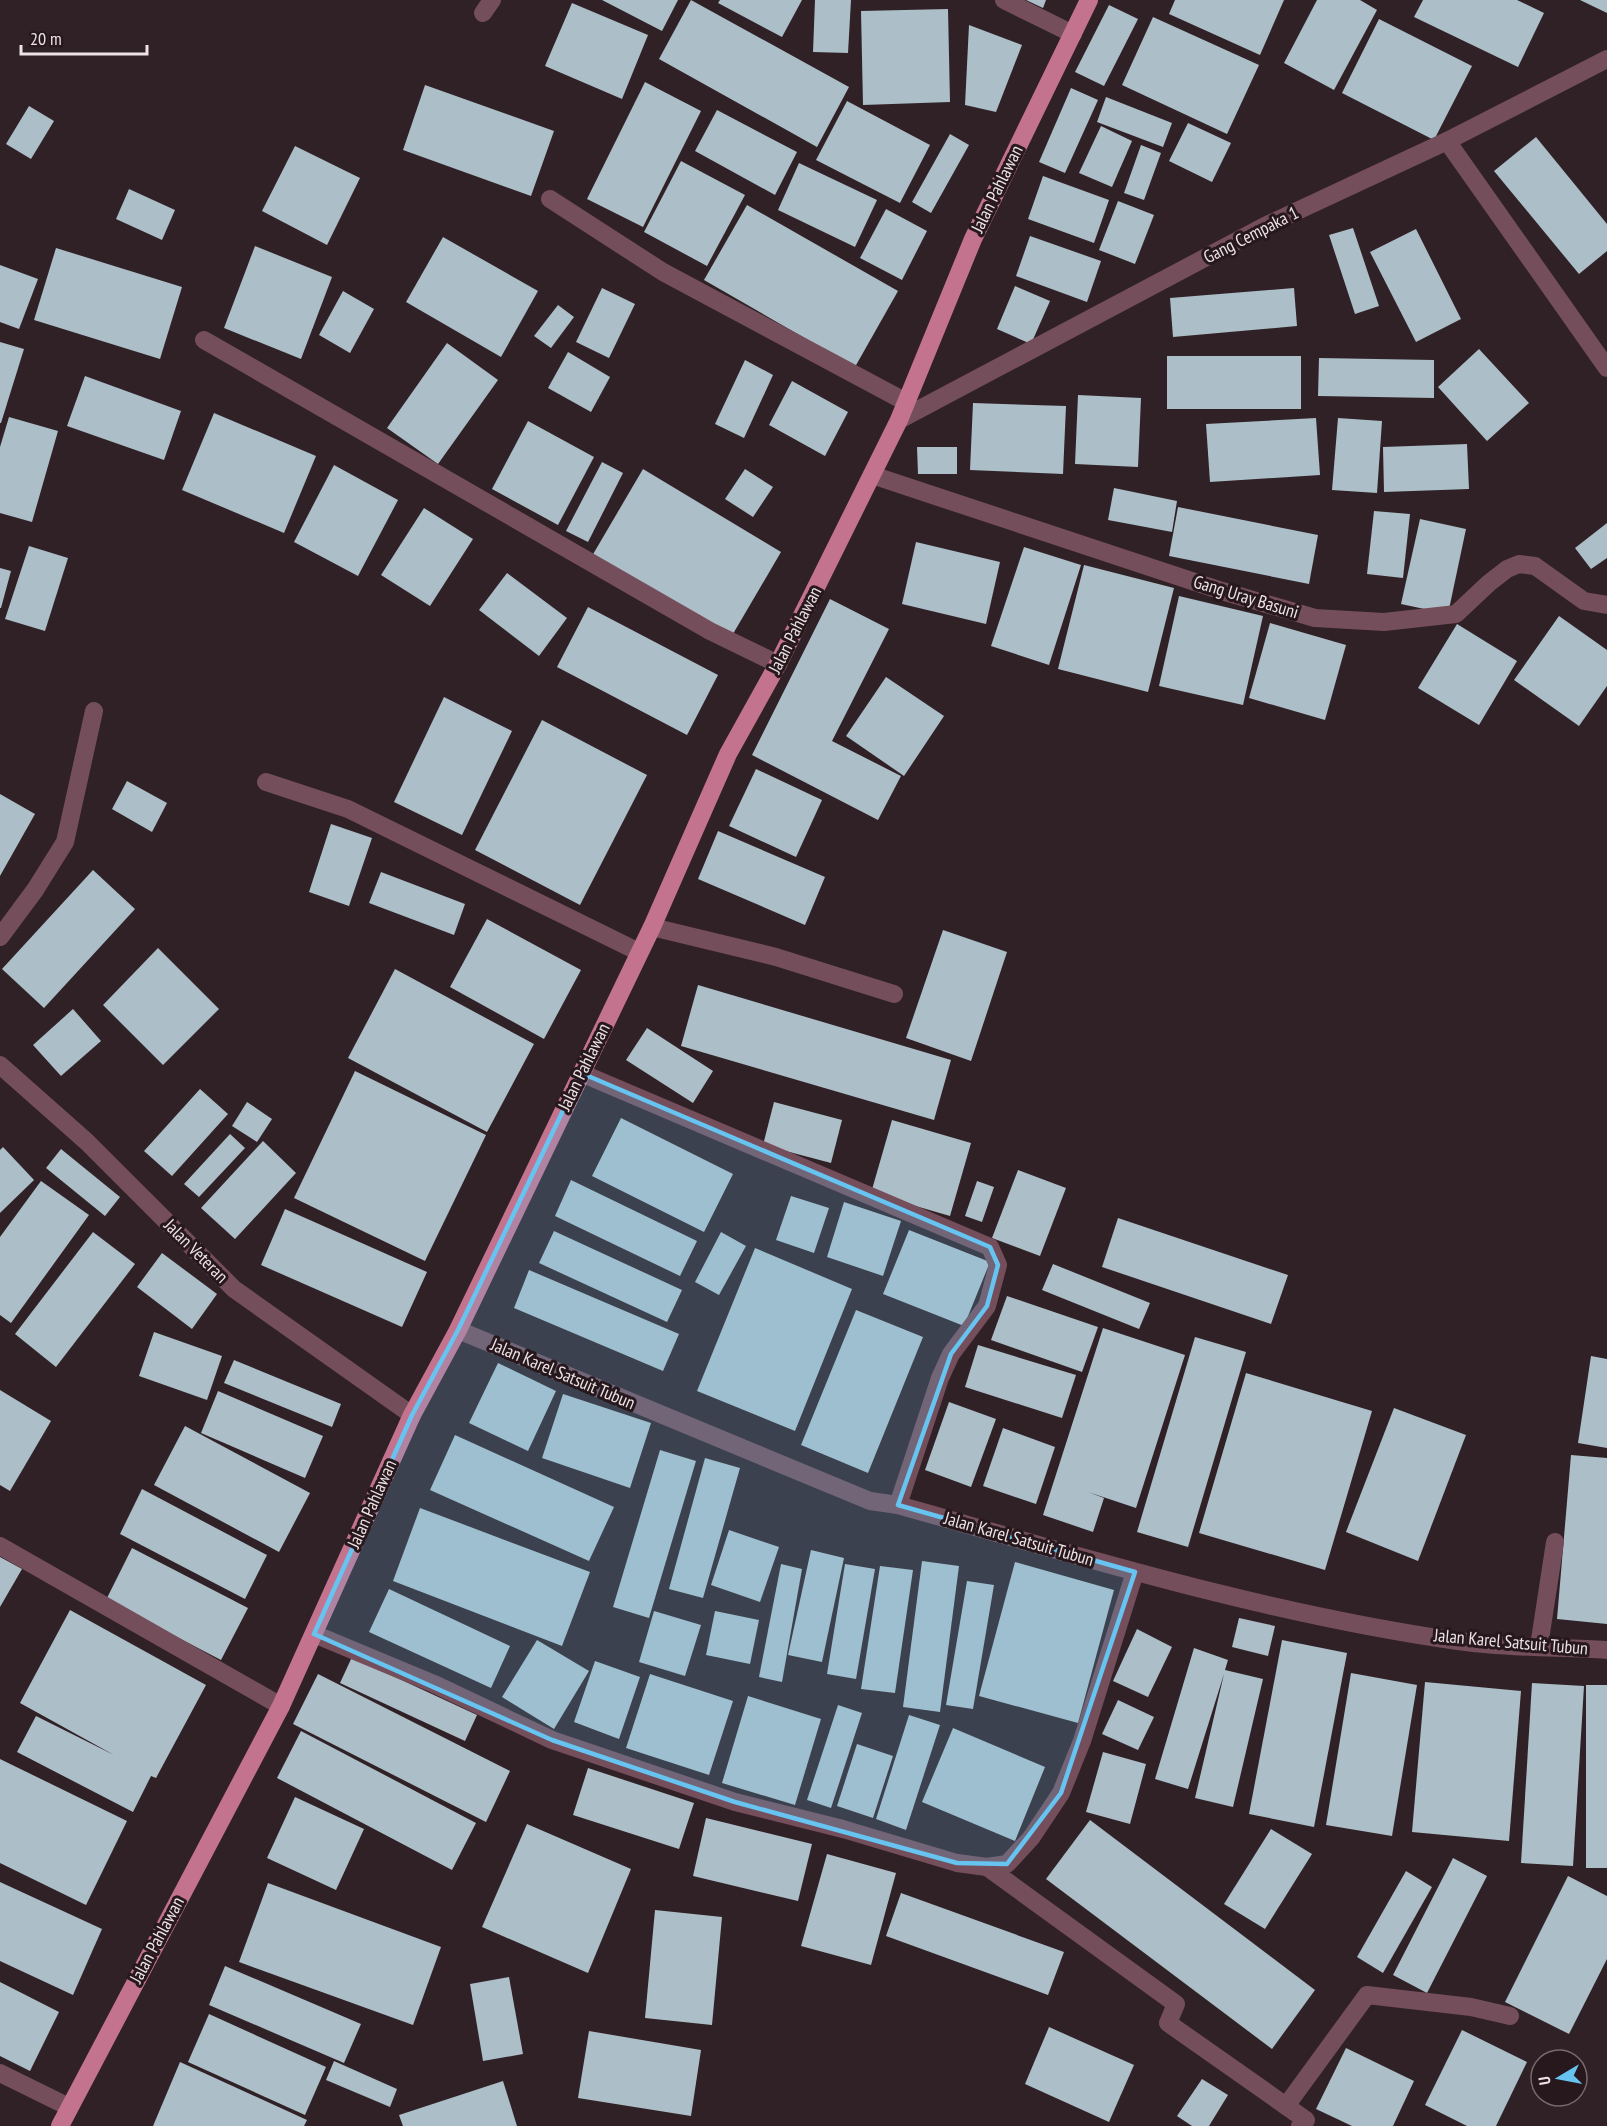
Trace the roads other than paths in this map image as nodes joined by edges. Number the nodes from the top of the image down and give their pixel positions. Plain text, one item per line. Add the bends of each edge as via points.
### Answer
1 (1004, 0) edge
2 (1089, 0) edge
3 (1072, 34) junction
4 (1607, 59) edge
5 (1448, 141) junction
6 (550, 199) dead end
7 (204, 340) dead end
8 (1607, 368) edge
9 (906, 402) junction
10 (899, 420) junction
11 (872, 475) junction
12 (1607, 605) edge
13 (778, 664) junction
14 (94, 711) dead end
15 (266, 782) dead end
16 (652, 927) junction
17 (0, 937) edge
18 (639, 952) junction
19 (894, 994) dead end
20 (0, 1065) edge
21 (581, 1073) junction
22 (458, 1330) junction
23 (412, 1415) junction
24 (898, 1505) junction
25 (1556, 1542) dead end
26 (0, 1546) edge
27 (1135, 1572) junction
28 (314, 1634) junction
29 (1539, 1646) junction
30 (1607, 1650) edge
31 (281, 1706) junction
32 (987, 1867) junction
33 (1510, 2016) dead end
34 (0, 2073) edge
35 (1286, 2106) junction
36 (69, 2107) junction
37 (60, 2126) edge
38 (1300, 2126) edge

1 - 3 street
2 - 3 main road, Jalan Pahlawan
3 - 9 main road, Jalan Pahlawan via 973,239
4 - 5 street, Gang Cempaka 1
5 - 8 street
5 - 10 street, Gang Cempaka 1 via 1265,226
6 - 9 street via 663,272
7 - 13 street via 710,631
9 - 10 main road, Jalan Pahlawan
10 - 11 main road, Jalan Pahlawan
11 - 12 street, Gang Uray Basuni via 1315,618 1384,622 1456,614 1489,583 1519,564 1535,566 1584,601
11 - 13 main road, Jalan Pahlawan
13 - 16 main road, Jalan Pahlawan via 728,754
14 - 17 street via 64,842
15 - 18 street via 348,809
16 - 18 main road, Jalan Pahlawan
16 - 19 street via 776,957
18 - 21 main road, Jalan Pahlawan
20 - 23 street, Jalan Veteran via 87,1142 234,1288
21 - 22 main road, Jalan Pahlawan
21 - 24 street via 990,1247 998,1264 987,1306 951,1354 940,1378
22 - 23 main road, Jalan Pahlawan
22 - 24 street, Jalan Karel Satsuit Tubun via 870,1501
23 - 28 main road, Jalan Pahlawan
24 - 27 street, Jalan Karel Satsuit Tubun
25 - 29 street
26 - 31 street
27 - 29 street, Jalan Karel Satsuit Tubun via 1360,1624 1460,1641
27 - 32 street via 1082,1741 1061,1793 1031,1838 1007,1864
28 - 31 main road, Jalan Pahlawan
28 - 32 street via 563,1743 735,1802 957,1863
29 - 30 street, Jalan Karel Satsuit Tubun
31 - 36 main road, Jalan Pahlawan
32 - 35 street via 1176,2004 1168,2023
33 - 35 street via 1470,2007 1367,1995
34 - 36 street
35 - 38 street via 1306,2120
36 - 37 main road, Jalan Pahlawan

